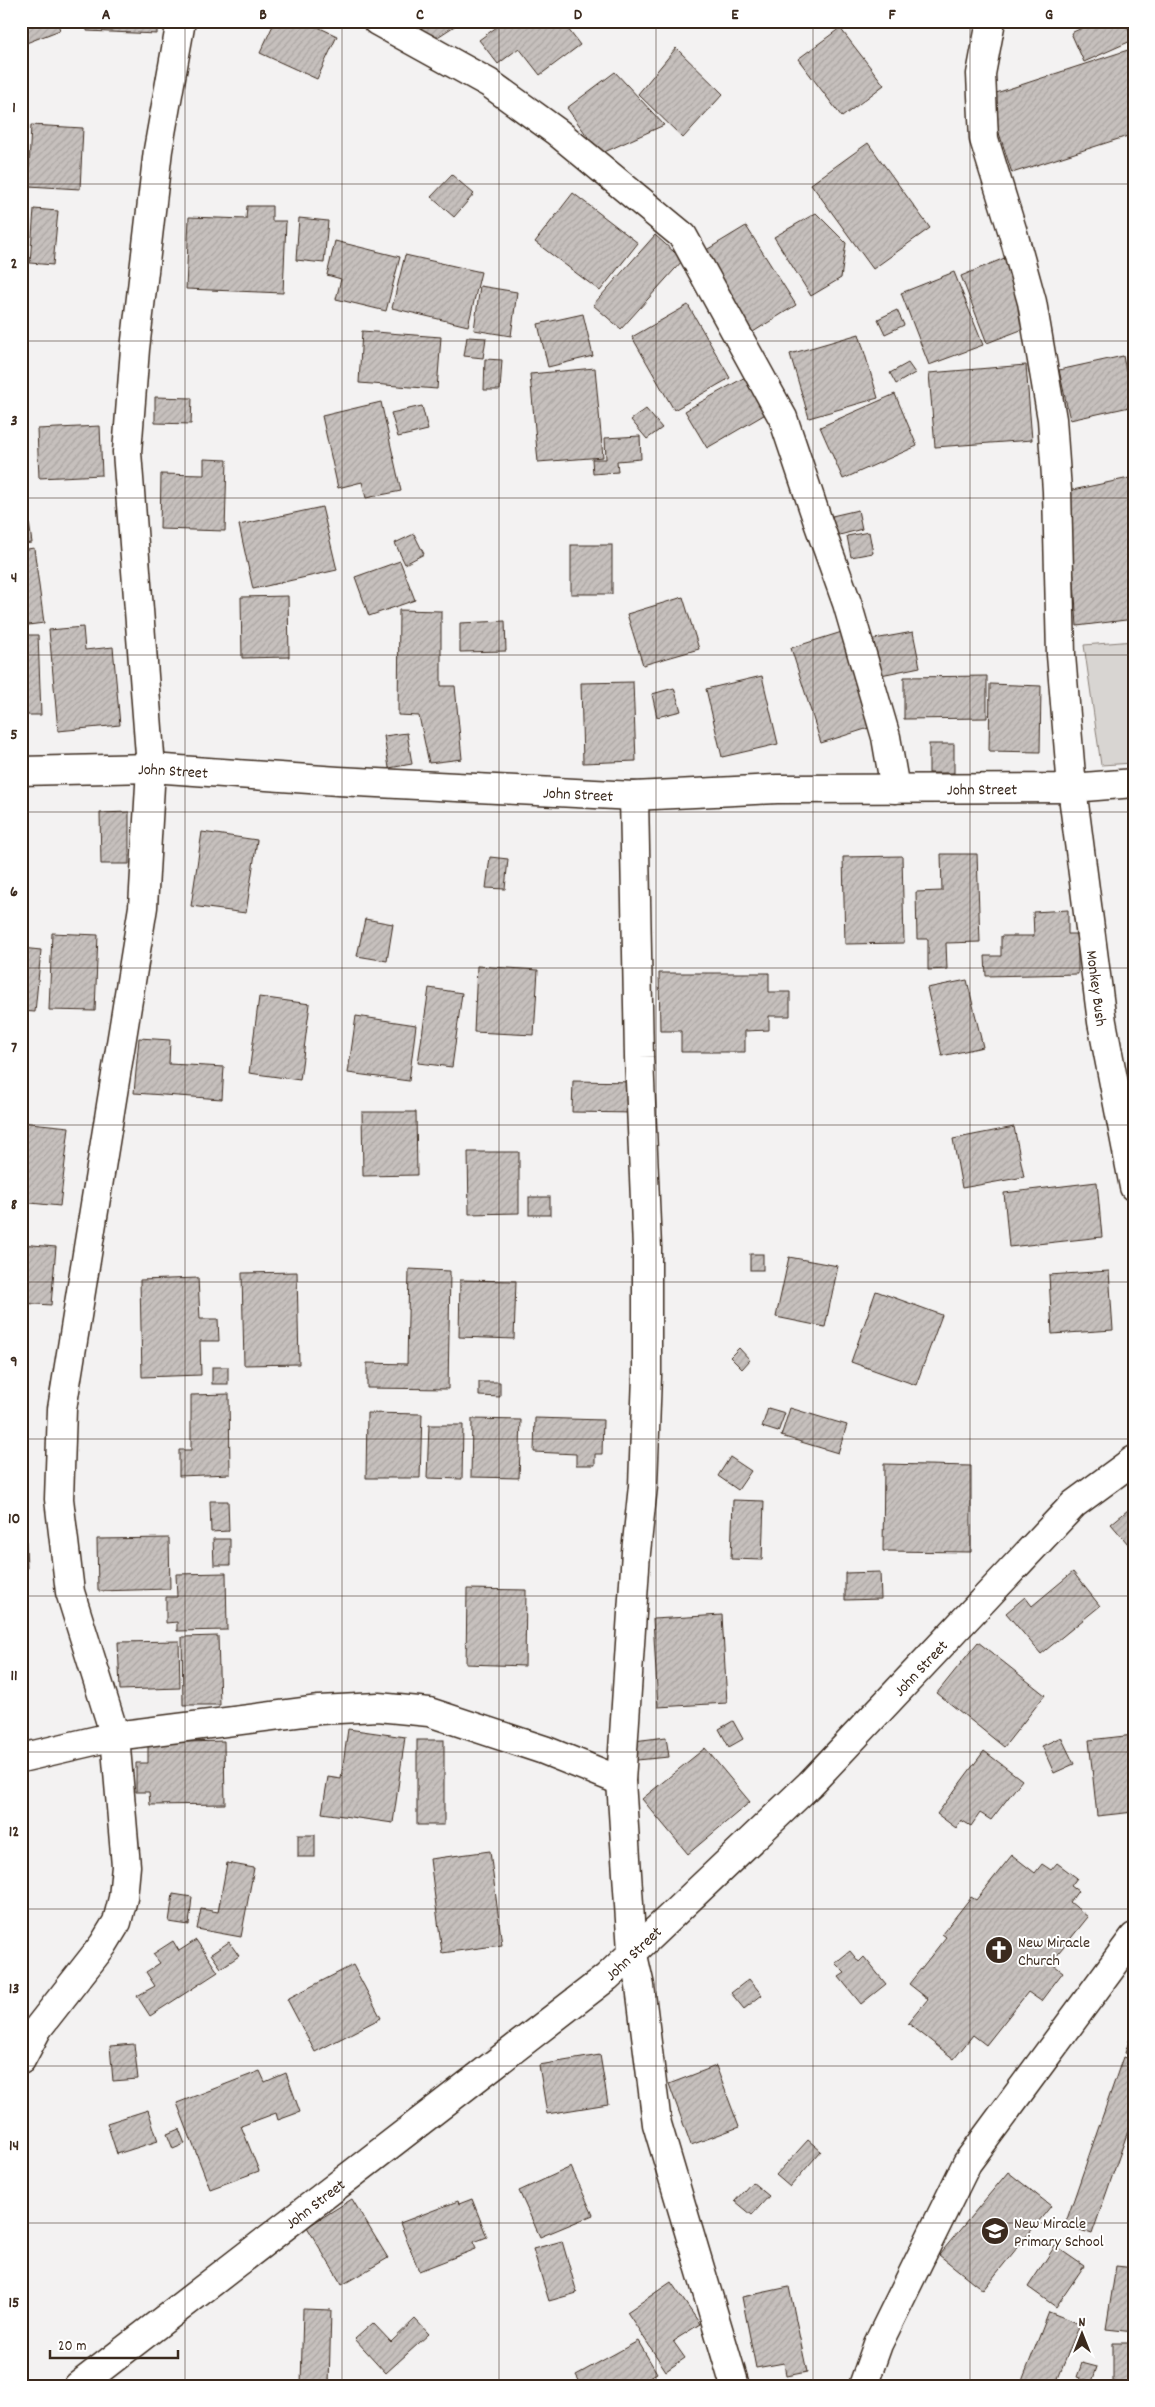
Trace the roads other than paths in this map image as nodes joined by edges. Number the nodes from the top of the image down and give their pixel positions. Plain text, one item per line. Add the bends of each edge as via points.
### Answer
1 (181, 21) edge
2 (377, 21) edge
3 (991, 21) edge
4 (151, 768) junction
5 (21, 771) edge
6 (1134, 783) edge
7 (1072, 788) junction
8 (895, 789) junction
9 (634, 796) junction
10 (1134, 1187) edge
11 (1134, 1460) edge
12 (115, 1736) junction
13 (21, 1758) edge
14 (621, 1781) junction
15 (1134, 1937) edge
16 (632, 1951) junction
17 (21, 2060) edge
18 (78, 2386) edge
19 (735, 2386) edge
20 (863, 2386) edge

1 - 4 street via 158,150 135,349 127,452
2 - 8 street via 489,83 557,132 683,236 783,418 847,603 886,737
3 - 7 street, Monkey Bush via 981,74 984,139 1032,302 1052,419 1061,654
4 - 5 street, John Street
4 - 9 street, John Street
4 - 12 street via 143,908 62,1409 59,1499 70,1592
6 - 7 street, John Street
7 - 8 street, John Street
7 - 10 street, Monkey Bush via 1102,1022
8 - 9 street, John Street via 777,789
9 - 14 street via 639,1057 648,1248 647,1375
11 - 16 street, John Street via 1074,1504 810,1784
12 - 13 street
12 - 14 street via 320,1710 378,1707 429,1712 544,1750
12 - 17 street via 126,1866 117,1922 103,1945 38,2028
14 - 16 street
15 - 20 street via 967,2163 878,2344
16 - 18 street, John Street via 599,1983
16 - 19 street via 640,1986 657,2124

